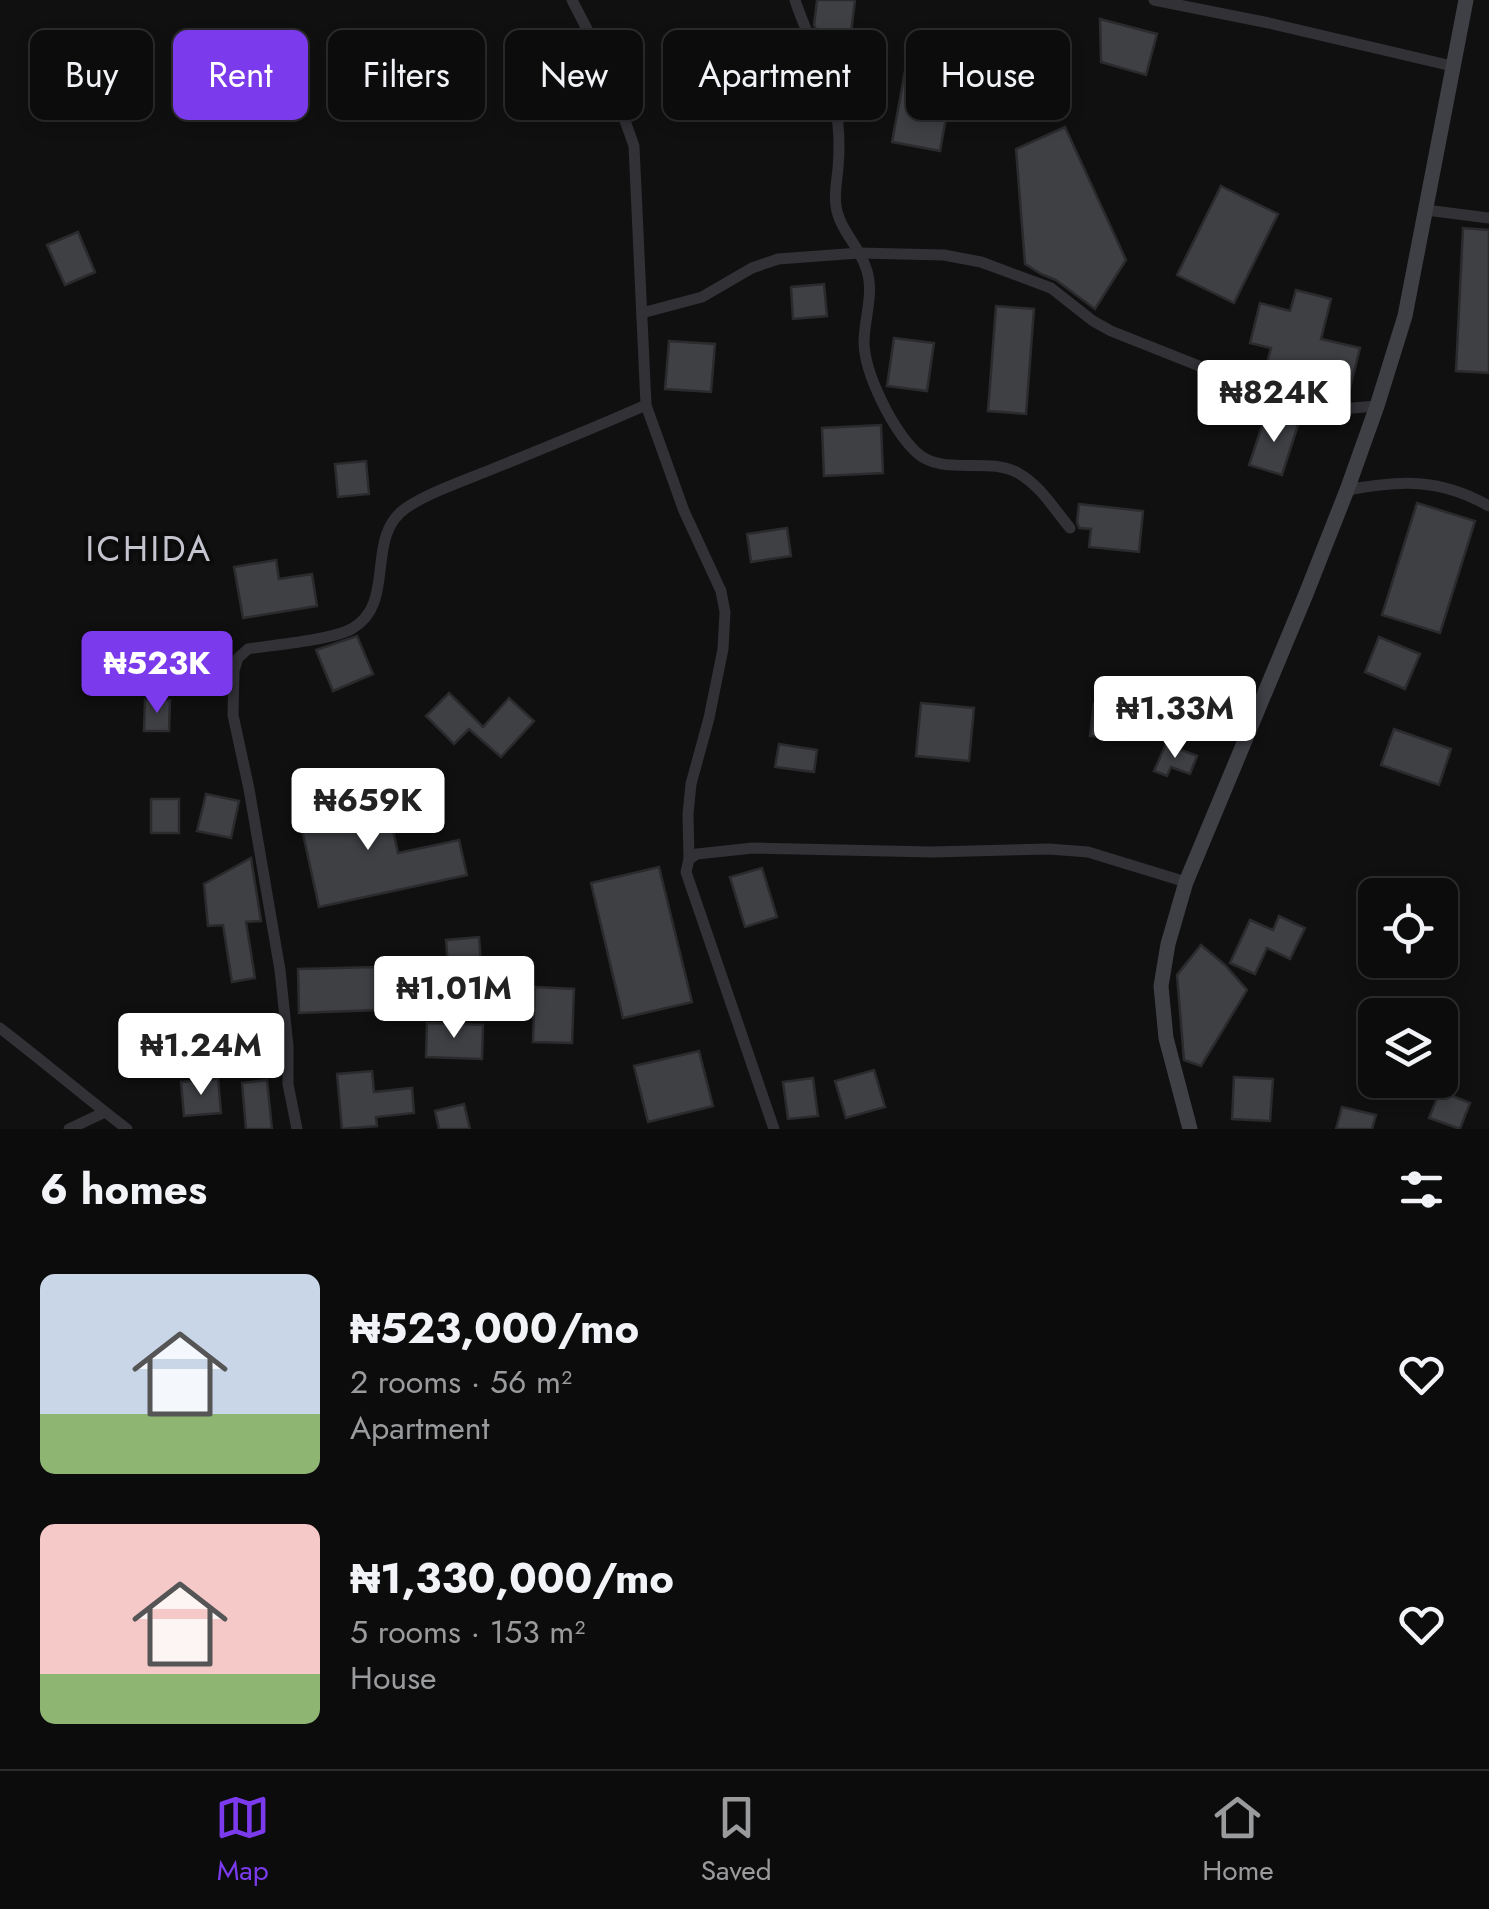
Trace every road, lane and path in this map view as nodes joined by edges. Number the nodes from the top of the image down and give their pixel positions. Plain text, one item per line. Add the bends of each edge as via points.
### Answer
1 (572, 0) edge
2 (795, 0) edge
3 (1154, 0) edge
4 (1466, 0) edge
5 (1452, 66) junction
6 (1426, 210) junction
7 (1489, 218) edge
8 (859, 253) junction
9 (642, 313) junction
10 (646, 405) junction
11 (1377, 406) junction
12 (1347, 490) junction
13 (1489, 506) edge
14 (1070, 528) dead end
15 (689, 858) junction
16 (1186, 882) junction
17 (0, 1028) edge
18 (103, 1113) junction
19 (69, 1129) edge
20 (127, 1129) edge
21 (297, 1129) edge
22 (774, 1129) edge
23 (1190, 1129) edge

1 - 9 street via 605,64 634,146
2 - 8 street via 834,100 835,205
3 - 5 street
4 - 5 main road
5 - 6 main road
6 - 7 street
6 - 11 main road via 1405,316
8 - 9 street via 778,259 702,297
8 - 11 street via 981,262 1051,288 1111,331 1280,398 1313,406
8 - 14 street via 871,291 868,367 902,435 933,462 1016,471
9 - 10 street
10 - 15 street via 725,612 723,649 692,784
10 - 21 street via 404,509 385,532 369,613 353,628 248,648 238,658 233,716 280,970
11 - 12 main road
12 - 13 street via 1413,482
12 - 16 main road
15 - 16 street via 753,848 1049,849 1088,852
15 - 22 street via 688,882
16 - 23 main road via 1162,986 1166,1038
17 - 18 street
18 - 19 street
18 - 20 street

